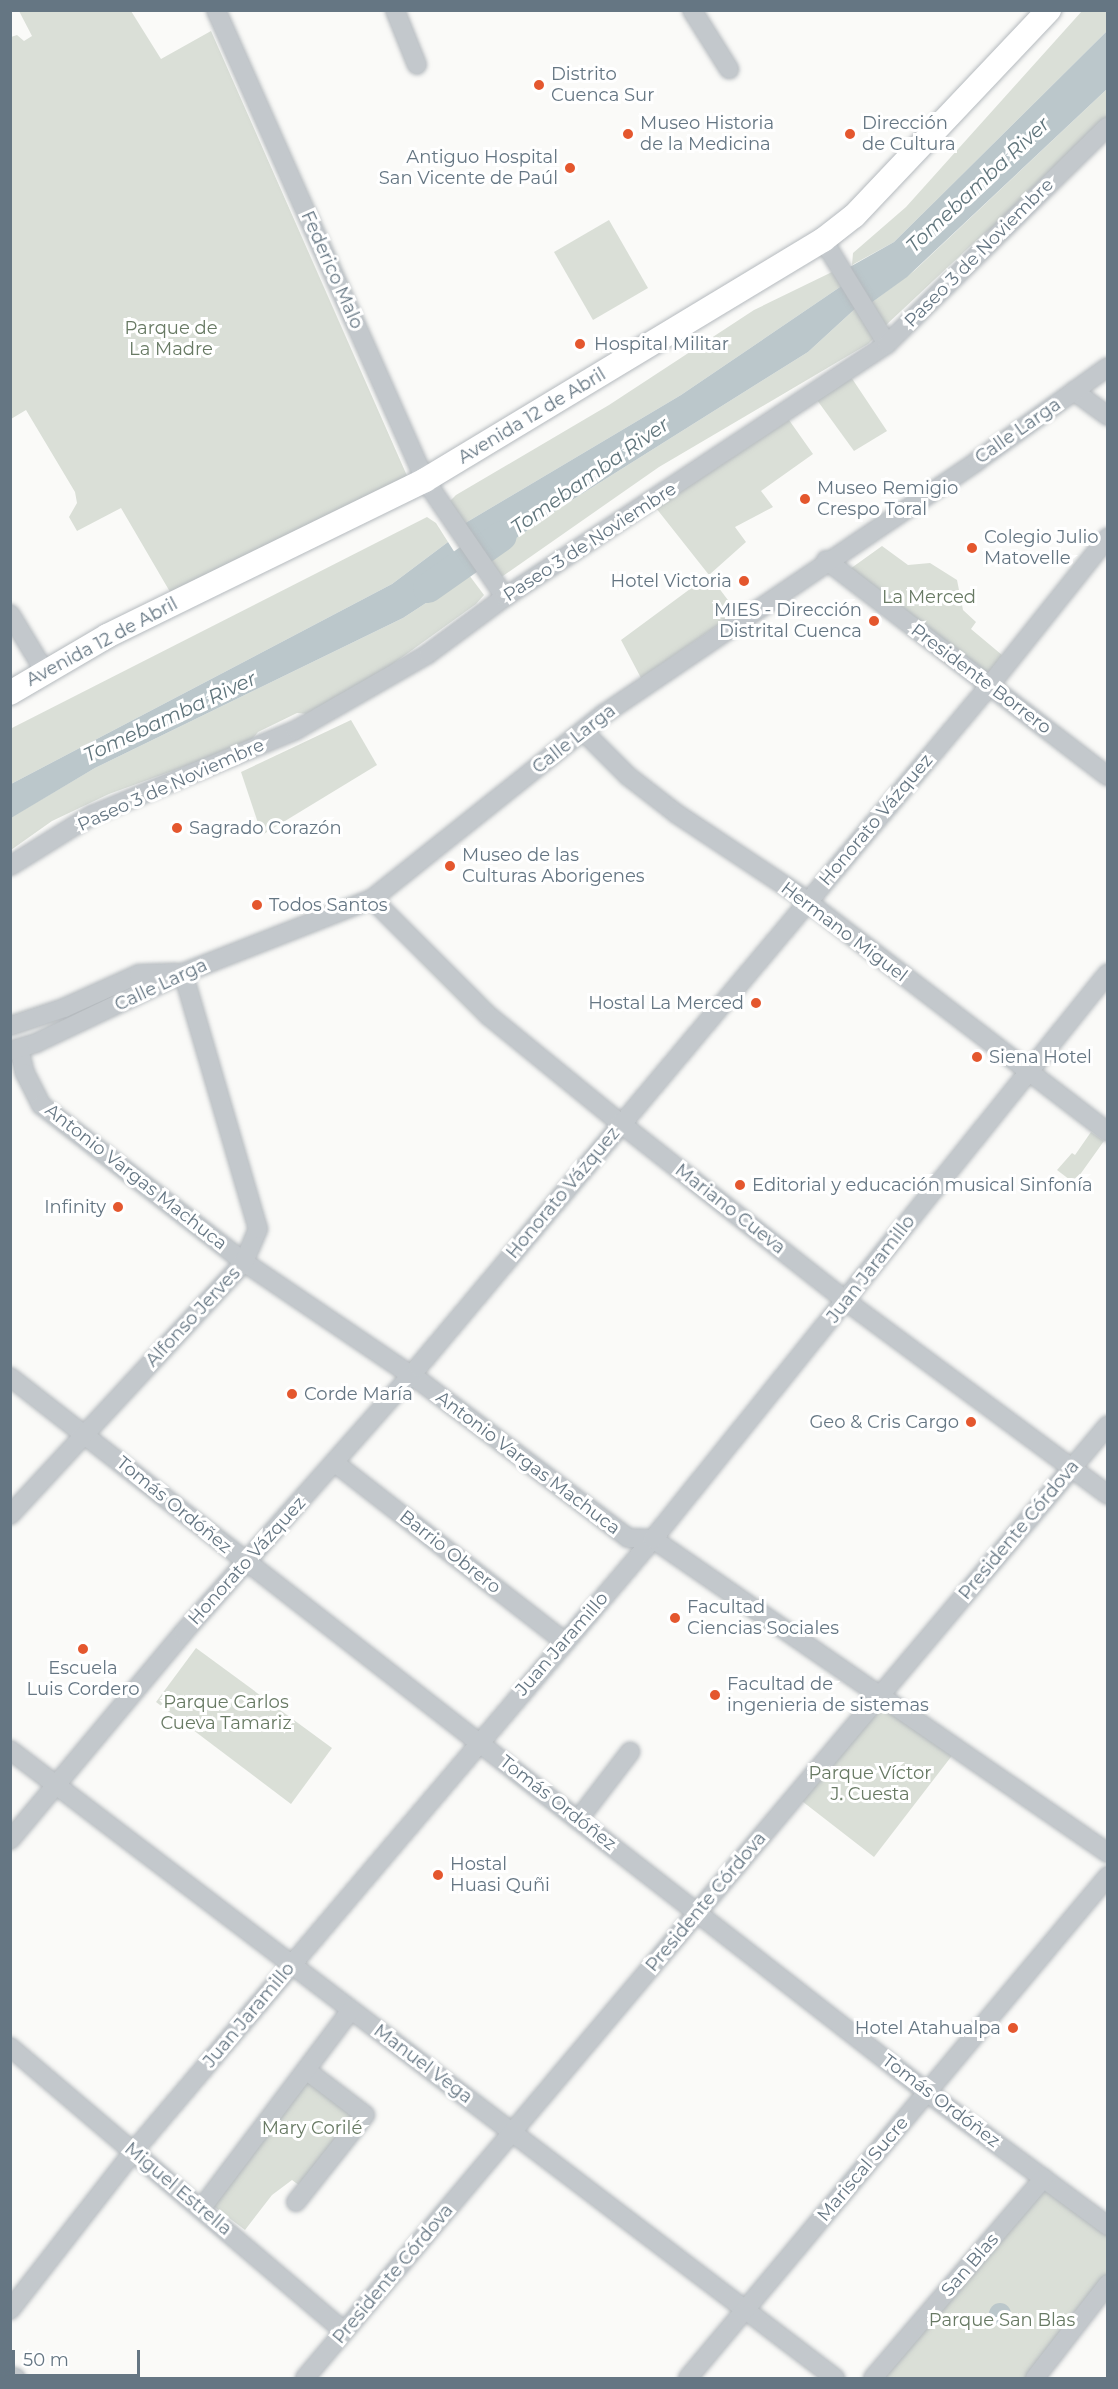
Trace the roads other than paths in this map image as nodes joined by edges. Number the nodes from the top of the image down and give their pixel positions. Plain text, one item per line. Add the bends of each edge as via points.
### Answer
1 (216, 10) edge
2 (395, 10) edge
3 (692, 10) edge
4 (1049, 10) edge
5 (417, 65) dead end
6 (729, 69) dead end
7 (1107, 126) edge
8 (823, 240) junction
9 (887, 344) junction
10 (1107, 367) edge
11 (1074, 392) junction
12 (1107, 416) edge
13 (425, 480) junction
14 (1107, 537) edge
15 (825, 560) junction
16 (505, 597) junction
17 (10, 614) edge
18 (45, 672) junction
19 (990, 685) junction
20 (10, 693) edge
21 (583, 731) junction
22 (1107, 776) edge
23 (10, 866) edge
24 (372, 899) junction
25 (807, 902) junction
26 (183, 973) junction
27 (1107, 973) edge
28 (11, 1025) edge
29 (15, 1050) edge
30 (1025, 1071) junction
31 (620, 1124) junction
32 (1107, 1132) edge
33 (244, 1262) junction
34 (846, 1301) junction
35 (410, 1375) junction
36 (10, 1377) edge
37 (1107, 1425) edge
38 (83, 1433) junction
39 (335, 1463) junction
40 (1070, 1469) junction
41 (1107, 1495) edge
42 (10, 1515) edge
43 (652, 1539) junction
44 (245, 1562) junction
45 (564, 1641) junction
46 (880, 1695) junction
47 (480, 1742) junction
48 (10, 1750) edge
49 (630, 1752) dead end
50 (57, 1785) junction
51 (578, 1820) junction
52 (10, 1840) edge
53 (1107, 1853) edge
54 (1107, 1876) edge
55 (698, 1912) junction
56 (292, 1964) junction
57 (351, 2010) junction
58 (10, 2048) edge
59 (306, 2070) junction
60 (928, 2093) junction
61 (512, 2132) junction
62 (133, 2152) junction
63 (1044, 2178) junction
64 (297, 2202) dead end
65 (201, 2209) junction
66 (1107, 2226) edge
67 (1107, 2284) edge
68 (744, 2309) junction
69 (10, 2310) edge
70 (345, 2331) junction
71 (10, 2376) edge
72 (16, 2379) edge
73 (305, 2379) edge
74 (688, 2379) edge
75 (836, 2379) edge
76 (873, 2379) edge
77 (1035, 2379) edge

1 - 13 street, Federico Malo
2 - 5 street
3 - 6 street
4 - 8 main road, Avenida 12 de Abril via 855,216
7 - 9 street, Paseo 3 de Noviembre
8 - 9 street
8 - 13 main road, Avenida 12 de Abril
9 - 16 street, Paseo 3 de Noviembre
10 - 11 street, Calle Larga
11 - 12 street
11 - 15 street, Calle Larga
13 - 16 street, Federico Malo
13 - 18 main road, Avenida 12 de Abril via 107,636
14 - 19 street, Honorato Vázquez
15 - 19 street, Presidente Borrero
15 - 21 street, Calle Larga
16 - 23 street, Paseo 3 de Noviembre via 428,654 296,730 92,815
17 - 18 street
18 - 20 main road, Avenida 12 de Abril
19 - 22 street, Presidente Borrero
19 - 25 street, Honorato Vázquez
21 - 24 street, Calle Larga
21 - 25 street, Hermano Miguel via 628,776 677,814
24 - 26 street, Calle Larga
24 - 31 street, Mariano Cueva via 489,1016
25 - 30 street, Hermano Miguel
25 - 31 street, Honorato Vázquez
26 - 28 street via 139,974 64,1008
26 - 29 street, Calle Larga
26 - 33 street, Alfonso Jerves via 258,1229
27 - 30 street, Juan Jaramillo
29 - 33 street, Antonio Vargas Machuca via 41,1105
30 - 32 street, Hermano Miguel
30 - 34 street, Juan Jaramillo
31 - 34 street, Mariano Cueva
31 - 35 street, Honorato Vázquez
33 - 35 street, Antonio Vargas Machuca
33 - 38 street, Alfonso Jerves
34 - 40 street, Mariano Cueva
34 - 43 street, Juan Jaramillo
35 - 39 street, Honorato Vázquez
35 - 43 street, Antonio Vargas Machuca via 628,1538
36 - 38 street, Tomás Ordóñez
37 - 40 street, Presidente Córdova
38 - 42 street, Alfonso Jerves
38 - 44 street, Tomás Ordóñez
39 - 44 street, Honorato Vázquez
39 - 45 street, Barrio Obrero
40 - 41 street, Mariano Cueva
40 - 46 street, Presidente Córdova
43 - 45 street, Juan Jaramillo
43 - 46 street, Antonio Vargas Machuca
44 - 47 street, Tomás Ordóñez
44 - 50 street, Honorato Vázquez
45 - 47 street, Juan Jaramillo
46 - 53 street, Antonio Vargas Machuca
46 - 55 street, Presidente Córdova
47 - 51 street, Tomás Ordóñez
47 - 56 street, Juan Jaramillo
48 - 50 street, Manuel Vega
49 - 51 street
50 - 52 street, Honorato Vázquez
50 - 56 street, Manuel Vega
51 - 55 street, Tomás Ordóñez
54 - 60 street, Mariscal Sucre
55 - 60 street, Tomás Ordóñez
55 - 61 street, Presidente Córdova
56 - 57 street, Manuel Vega
56 - 62 street, Juan Jaramillo
57 - 59 street
57 - 61 street, Manuel Vega
58 - 62 street, Miguel Estrella
59 - 64 street via 365,2115
59 - 65 street
60 - 63 street, Tomás Ordóñez
60 - 68 street, Mariscal Sucre
61 - 68 street, Manuel Vega
61 - 70 street, Presidente Córdova
62 - 65 street, Miguel Estrella
62 - 69 street, Juan Jaramillo
63 - 66 street, Tomás Ordóñez
63 - 76 street, San Blas
65 - 70 street, Miguel Estrella
67 - 77 street
68 - 74 street, Mariscal Sucre
68 - 75 street, Manuel Vega
70 - 73 street, Presidente Córdova
71 - 72 street

